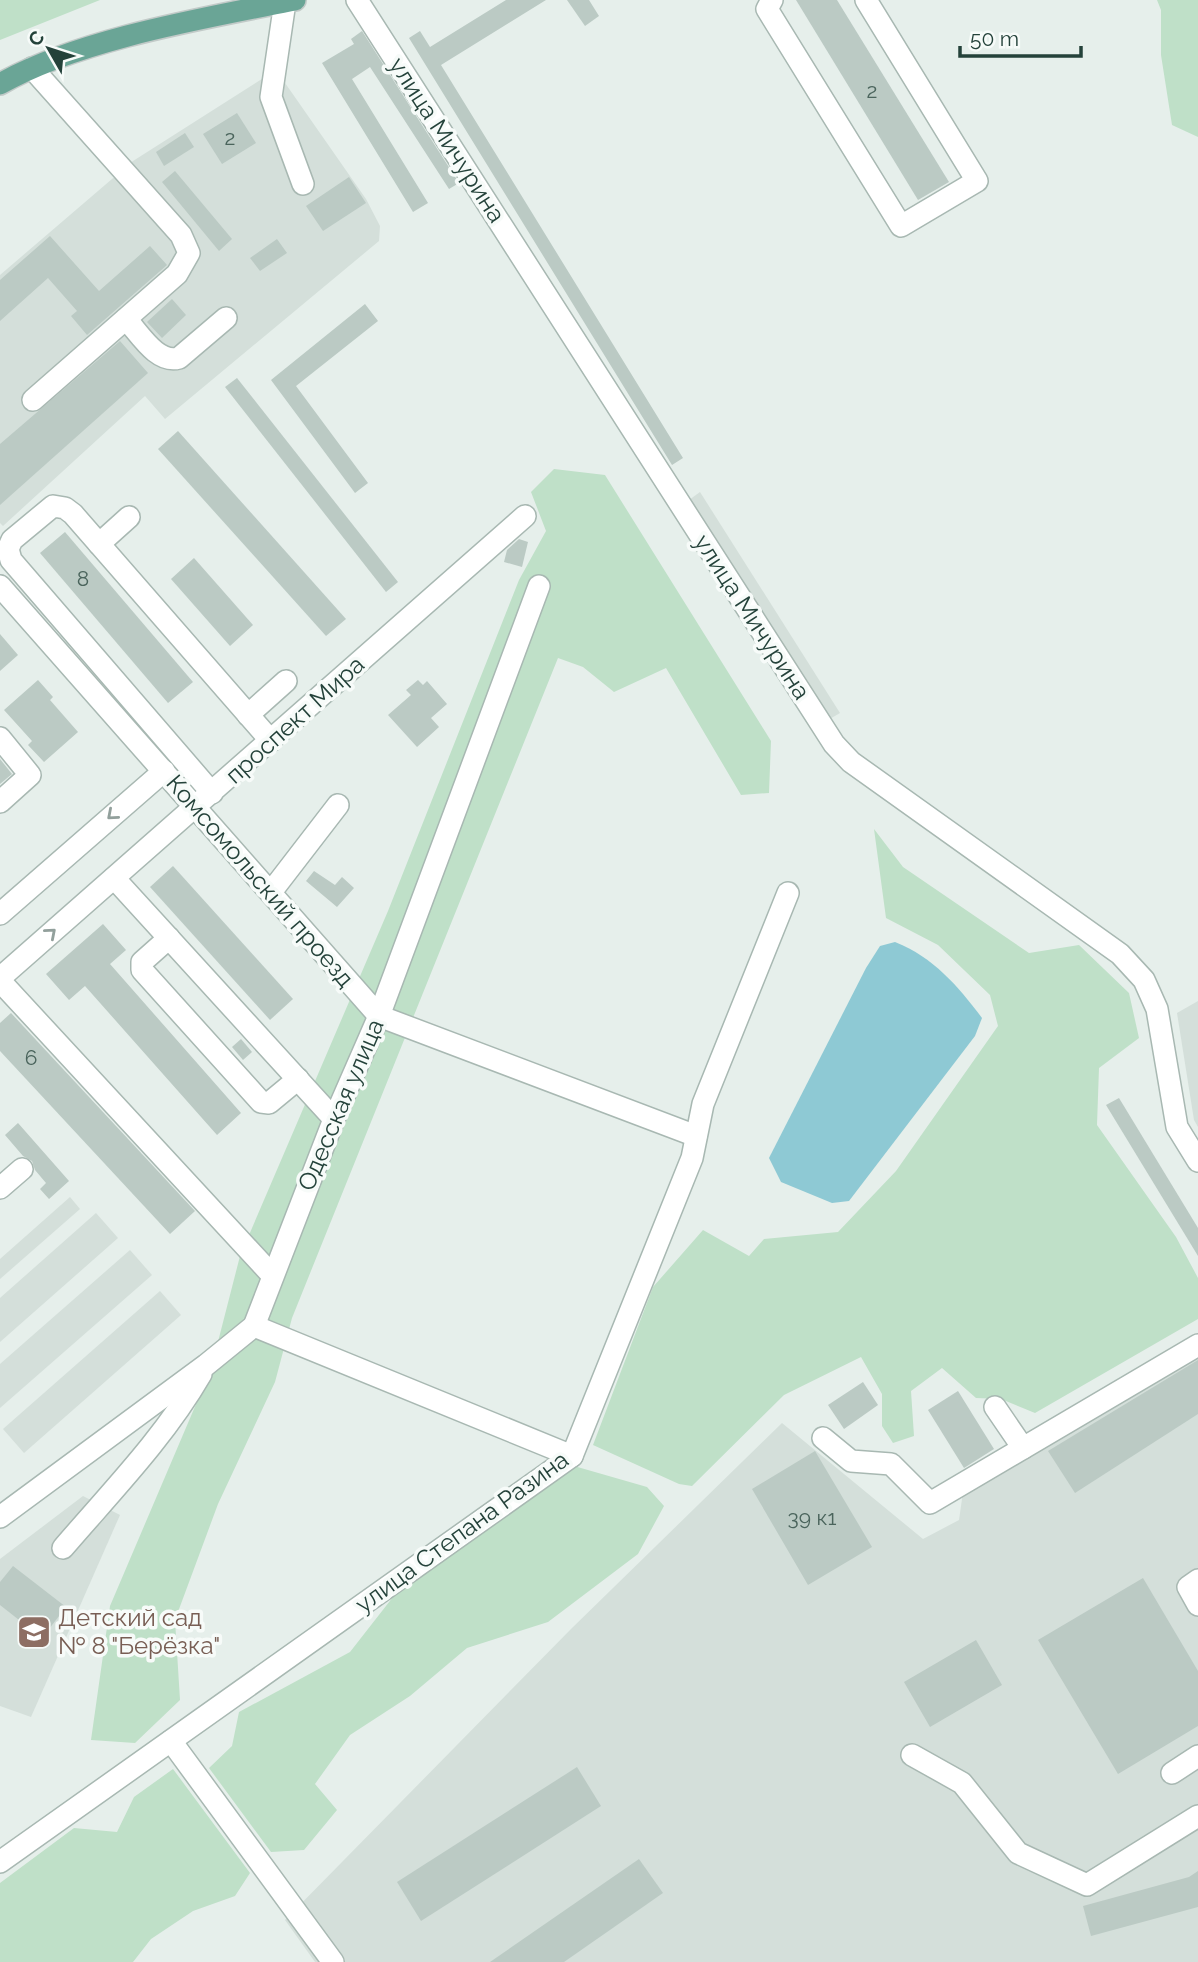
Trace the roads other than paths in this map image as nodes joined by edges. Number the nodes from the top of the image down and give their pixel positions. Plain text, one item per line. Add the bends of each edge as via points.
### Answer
1 (357, 0) edge
2 (772, 0) edge
3 (866, 0) edge
4 (290, 1) edge
5 (32, 68) junction
6 (0, 84) edge
7 (303, 184) dead end
8 (226, 318) dead end
9 (126, 319) junction
10 (33, 400) dead end
11 (525, 516) dead end
12 (129, 517) dead end
13 (99, 544) junction
14 (0, 586) edge
15 (539, 586) dead end
16 (286, 681) dead end
17 (248, 715) junction
18 (0, 738) edge
19 (271, 741) junction
20 (164, 771) junction
21 (204, 800) junction
22 (0, 802) edge
23 (338, 805) dead end
24 (114, 878) junction
25 (271, 892) junction
26 (788, 893) dead end
27 (0, 914) edge
28 (169, 938) junction
29 (0, 980) edge
30 (379, 1016) junction
31 (298, 1079) junction
32 (334, 1119) junction
33 (696, 1136) junction
34 (1198, 1161) edge
35 (272, 1275) junction
36 (254, 1326) junction
37 (1198, 1345) edge
38 (206, 1365) junction
39 (995, 1407) dead end
40 (823, 1438) dead end
41 (1023, 1448) junction
42 (572, 1456) junction
43 (0, 1517) edge
44 (63, 1548) dead end
45 (1198, 1580) edge
46 (1198, 1605) edge
47 (171, 1741) junction
48 (912, 1755) dead end
49 (1198, 1756) edge
50 (1172, 1773) dead end
51 (1198, 1816) edge
52 (0, 1862) edge
53 (333, 1962) edge

1 - 34 street, улица Мичурина via 834,744 851,762 1120,954 1144,980 1157,1009 1177,1127
2 - 3 street via 767,9 901,226 978,181
4 - 5 main road via 105,43
4 - 7 street via 271,97
5 - 6 main road
5 - 9 street via 186,243 189,253 177,274
8 - 9 street via 180,358 170,360 161,357
9 - 10 street
11 - 19 street, проспект Мира
12 - 13 street
13 - 17 street
13 - 21 street via 74,514 53,506 12,540 8,550 11,560
14 - 20 street, Комсомольский проезд
15 - 30 street, Одесская улица
16 - 17 street
17 - 19 street
18 - 22 street via 30,775
19 - 21 street, проспект Мира
20 - 21 street, Комсомольский проезд
20 -> 27 street
21 - 24 street, проспект Мира
21 - 25 street, Комсомольский проезд
23 - 25 street
24 - 28 street
29 -> 24 street, проспект Мира
25 - 30 street, Комсомольский проезд
26 - 33 street, улица Степана Разина via 703,1104
28 - 31 street
28 - 31 street via 142,962 142,970 261,1102 269,1103
29 - 35 street
30 - 32 street, Одесская улица
30 - 33 street, Комсомольский проезд
31 - 32 street
32 - 35 street, Одесская улица
33 - 42 street, улица Степана Разина via 692,1158
35 - 36 street, Одесская улица
36 - 38 street
36 - 42 street
37 - 41 street
38 - 43 street
38 - 44 street via 186,1401
39 - 41 street
40 - 41 street via 851,1461 891,1464 930,1503
42 - 47 street, улица Степана Разина
45 - 46 street via 1188,1587
47 - 52 street, улица Степана Разина
47 - 53 street
48 - 51 street via 962,1783 1018,1853 1087,1885
49 - 50 street

